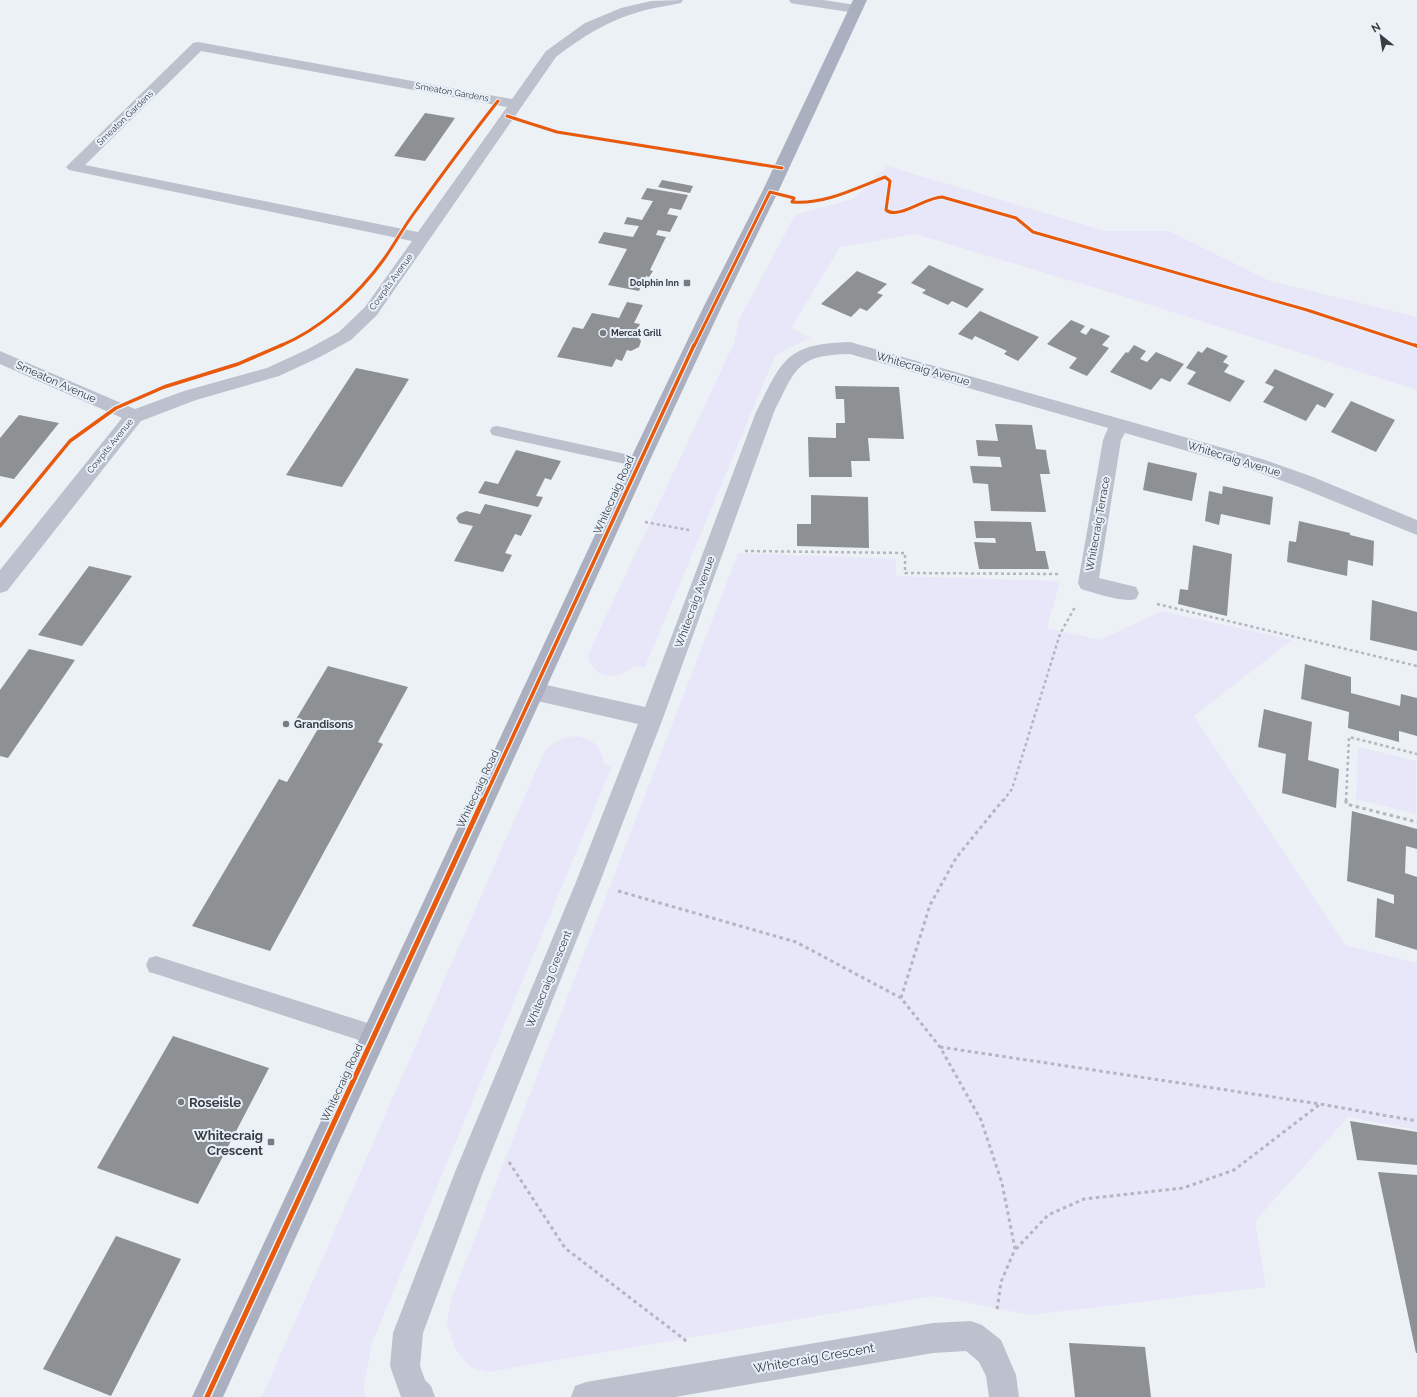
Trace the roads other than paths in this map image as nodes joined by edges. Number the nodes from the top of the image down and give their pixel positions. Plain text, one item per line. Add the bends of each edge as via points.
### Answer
1 (676, 0) edge
2 (796, 0) edge
3 (858, 5) edge
4 (516, 104) junction
5 (422, 238) junction
6 (0, 357) edge
7 (134, 416) junction
8 (1119, 425) junction
9 (497, 431) dead end
10 (639, 462) junction
11 (1417, 528) edge
12 (0, 585) edge
13 (1129, 592) road end
14 (533, 691) junction
15 (652, 718) junction
16 (156, 965) dead end
17 (374, 1035) junction
18 (207, 1397) edge
19 (420, 1397) edge
20 (586, 1397) edge
21 (1004, 1397) edge

1 - 4 street, Cowpits Avenue via 646,4 613,15 579,33 551,54
2 - 3 street
3 - 10 main road, Whitecraig Road
4 - 5 street, Cowpits Avenue
4 - 5 street, Smeaton Gardens via 198,46 74,167
5 - 7 street, Cowpits Avenue via 371,311 344,336 274,372 190,394
6 - 7 street, Smeaton Avenue
7 - 12 street, Cowpits Avenue
8 - 11 street, Whitecraig Avenue via 1262,466
8 - 13 street, Whitecraig Terrace via 1112,440 1088,583
8 - 15 street, Whitecraig Avenue via 850,348 813,350 797,358 788,369 765,412
9 - 10 lane
10 - 14 main road, Whitecraig Road
14 - 15 street
14 - 17 main road, Whitecraig Road
15 - 19 street, Whitecraig Crescent via 469,1172 408,1333 405,1366 413,1390
16 - 17 lane
17 - 18 main road, Whitecraig Road
20 - 21 street, Whitecraig Crescent via 933,1338 971,1336 990,1351 1001,1375

